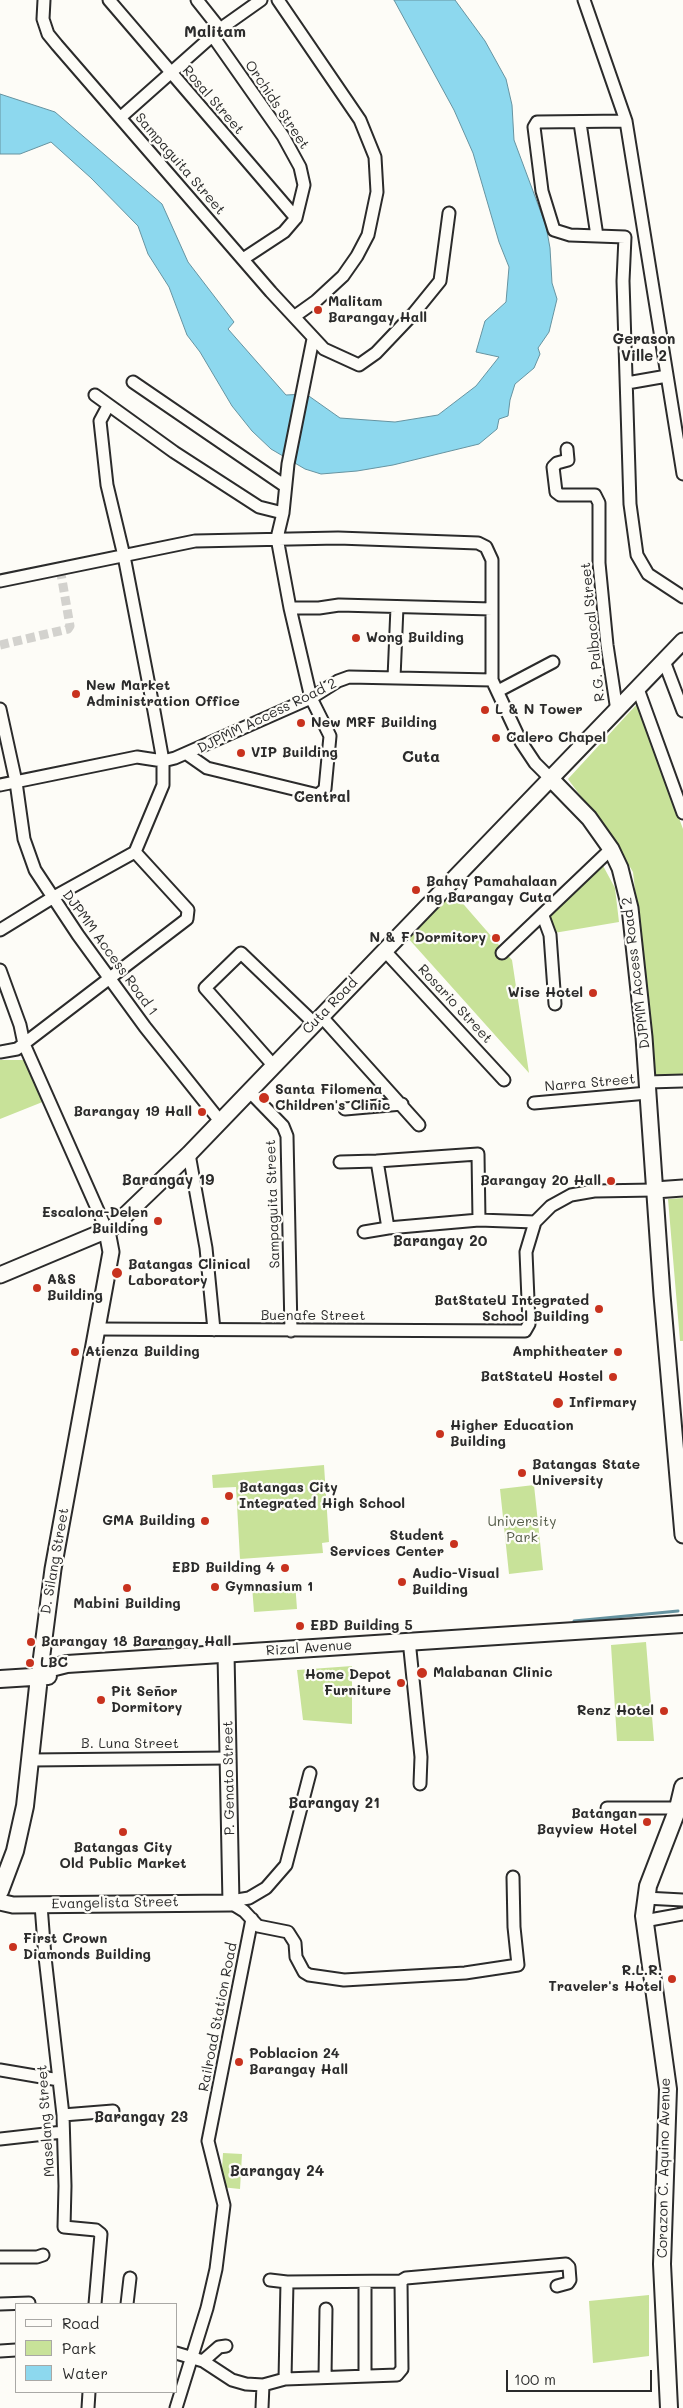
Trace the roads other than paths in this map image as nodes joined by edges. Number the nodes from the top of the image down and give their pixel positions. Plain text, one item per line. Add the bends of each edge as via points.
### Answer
1 (44, 0) edge
2 (109, 0) edge
3 (197, 0) edge
4 (260, 0) edge
5 (278, 0) edge
6 (584, 0) edge
7 (216, 32) junction
8 (172, 74) junction
9 (121, 117) junction
10 (626, 121) junction
11 (580, 123) junction
12 (448, 213) dead end
13 (296, 218) junction
14 (597, 236) junction
15 (645, 236) junction
16 (625, 237) junction
17 (243, 259) junction
18 (295, 316) junction
19 (313, 339) junction
20 (667, 376) junction
21 (133, 382) dead end
22 (627, 383) junction
23 (95, 395) dead end
24 (108, 406) junction
25 (567, 449) dead end
26 (683, 474) edge
27 (285, 486) junction
28 (283, 513) junction
29 (277, 538) junction
30 (124, 556) junction
31 (0, 581) edge
32 (683, 597) edge
33 (397, 607) junction
34 (290, 608) junction
35 (492, 609) junction
36 (683, 641) edge
37 (664, 661) junction
38 (553, 662) dead end
39 (394, 678) junction
40 (492, 680) junction
41 (638, 689) junction
42 (498, 691) junction
43 (311, 698) junction
44 (0, 711) edge
45 (617, 711) junction
46 (683, 711) edge
47 (187, 754) junction
48 (164, 761) junction
49 (551, 779) junction
50 (16, 782) junction
51 (0, 785) edge
52 (683, 813) edge
53 (611, 849) junction
54 (135, 852) junction
55 (52, 898) junction
56 (543, 916) junction
57 (0, 930) edge
58 (384, 950) junction
59 (502, 953) dead end
60 (0, 970) edge
61 (109, 977) junction
62 (555, 1004) dead end
63 (317, 1020) junction
64 (24, 1044) junction
65 (0, 1052) edge
66 (273, 1065) junction
67 (504, 1080) dead end
68 (683, 1081) edge
69 (648, 1088) junction
70 (249, 1091) junction
71 (534, 1103) dead end
72 (402, 1104) junction
73 (345, 1109) dead end
74 (220, 1121) junction
75 (419, 1125) dead end
76 (189, 1154) junction
77 (376, 1161) junction
78 (340, 1162) dead end
79 (683, 1188) edge
80 (655, 1190) junction
81 (479, 1220) junction
82 (535, 1222) junction
83 (388, 1228) junction
84 (107, 1231) junction
85 (364, 1232) dead end
86 (0, 1275) edge
87 (98, 1329) junction
88 (214, 1330) junction
89 (291, 1331) junction
90 (683, 1535) edge
91 (683, 1624) edge
92 (410, 1645) junction
93 (226, 1660) junction
94 (39, 1677) junction
95 (0, 1679) edge
96 (229, 1758) junction
97 (31, 1760) junction
98 (310, 1773) dead end
99 (420, 1784) dead end
100 (683, 1786) edge
101 (607, 1808) dead end
102 (678, 1808) junction
103 (513, 1877) dead end
104 (0, 1891) edge
105 (645, 1898) junction
106 (683, 1900) edge
107 (0, 1902) edge
108 (231, 1902) junction
109 (41, 1905) junction
110 (683, 1914) edge
111 (252, 1919) junction
112 (644, 1921) junction
113 (0, 2070) edge
114 (59, 2080) junction
115 (113, 2111) dead end
116 (63, 2115) junction
117 (63, 2132) junction
118 (0, 2139) edge
119 (43, 2255) dead end
120 (0, 2257) edge
121 (130, 2278) dead end
122 (270, 2280) dead end
123 (401, 2281) junction
124 (287, 2282) junction
125 (365, 2282) junction
126 (557, 2286) dead end
127 (95, 2303) edge
128 (127, 2303) edge
129 (0, 2304) edge
130 (15, 2304) edge
131 (326, 2309) dead end
132 (226, 2346) dead end
133 (15, 2350) edge
134 (0, 2351) edge
135 (178, 2354) edge
136 (198, 2359) junction
137 (365, 2375) junction
138 (325, 2377) junction
139 (284, 2379) junction
140 (262, 2385) junction
141 (90, 2393) edge
142 (88, 2408) edge
143 (176, 2408) edge
144 (262, 2408) edge
145 (669, 2408) edge

1 - 9 street, Sampaguita Street via 43,19 48,34
2 - 8 street, Rosal Street
3 - 7 street, Orchids Street
4 - 7 street
5 - 18 street via 360,120 375,157 377,192 368,235 358,256 343,276
6 - 10 street
7 - 8 street
7 - 13 street, Orchids Street via 300,167 304,185
8 - 9 street
8 - 13 street, Rosal Street
9 - 17 street, Sampaguita Street
10 - 11 street
10 - 15 street
11 - 14 street
11 - 14 street via 534,124 542,191 554,230 570,235
12 - 19 street, Sampaguita Street via 440,281 376,353 364,362 354,364 324,349
13 - 17 street via 284,232
14 - 16 street
15 - 16 street
15 - 20 street
16 - 22 street via 623,281
17 - 18 street, Sampaguita Street
18 - 19 street, Sampaguita Street
19 - 27 street
20 - 22 street
20 - 26 street
21 - 27 street
22 - 32 street via 630,504 637,555 648,574
23 - 24 street
24 - 28 street via 259,507
24 - 30 street via 100,421 101,436 107,485
25 - 45 street, R.G. Palbacal Street via 568,460 553,467 556,492 560,495 595,495 599,503 599,563
27 - 28 street
28 - 29 street
29 - 30 street via 195,541
29 - 34 street
29 - 35 street via 478,543 486,547 492,560
30 - 31 street
30 - 48 street
33 - 34 street via 339,605
33 - 35 street
33 - 39 street
34 - 43 street
35 - 40 street
36 - 37 street, Cuta Road
37 - 41 street, Cuta Road
37 - 46 street
38 - 42 street
39 - 40 street, DJPMM Access Road 2
39 - 43 street, DJPMM Access Road 2 via 349,677
40 - 42 street, DJPMM Access Road 2
41 - 45 street, Cuta Road
41 - 52 street
42 - 49 street, DJPMM Access Road 2 via 521,742
43 - 47 street, DJPMM Access Road 2
43 - 47 street via 330,736 325,789 318,795 207,768
44 - 50 street, DJPMM Access Road 1
45 - 49 street, Cuta Road
47 - 48 street, DJPMM Access Road 2
48 - 50 street, DJPMM Access Road 2 via 137,757
48 - 54 street via 160,794
49 - 53 street, DJPMM Access Road 2 via 589,818
49 - 58 street, Cuta Road
50 - 51 street, DJPMM Access Road 2
50 - 55 street, DJPMM Access Road 1 via 24,839 35,870
53 - 56 street
53 - 69 street, DJPMM Access Road 2 via 620,868 630,908
54 - 55 street
54 - 61 street via 189,915
55 - 57 street
55 - 61 street, DJPMM Access Road 1
56 - 59 street
56 - 62 street via 550,935
58 - 63 street, Cuta Road
58 - 67 street, Rosario Street
60 - 64 street
61 - 64 street
61 - 74 street, DJPMM Access Road 1
63 - 66 street, Cuta Road
63 - 66 street via 241,953 205,988
63 - 72 street
64 - 65 street via 17,1049
64 - 84 street
66 - 70 street, Cuta Road
68 - 69 street, Narra Street
69 - 71 street, Narra Street
69 - 80 street, DJPMM Access Road 2
70 - 74 street, Cuta Road
70 - 89 street, Sampaguita Street via 283,1126 288,1136
72 - 73 street
72 - 75 street
74 - 76 street, Cuta Road
76 - 84 street, Cuta Road
76 - 88 street via 206,1248
77 - 78 street
77 - 81 street via 478,1154
77 - 83 street
79 - 80 street
80 - 82 street via 594,1191 571,1195 551,1206
80 - 90 street, DJPMM Access Road 2
81 - 82 street
81 - 83 street
82 - 89 street, Buenafe Street via 526,1252 527,1330
83 - 85 street
84 - 86 street
84 - 87 street, D. Silang Street via 111,1252
87 - 88 street, Buenafe Street
87 - 94 street, D. Silang Street via 53,1569
88 - 89 street, Buenafe Street
91 - 92 main road, Rizal Avenue via 583,1632 556,1641
92 - 93 main road, Rizal Avenue
92 - 99 street via 421,1757
93 - 94 main road, Rizal Avenue
93 - 96 street, P. Genato Street
94 - 95 main road, Rizal Avenue
94 - 97 main road, D. Silang Street
96 - 97 street, B. Luna Street
96 - 108 street, P. Genato Street
97 - 104 main road, D. Silang Street via 21,1827
98 - 108 street via 286,1864 266,1888 249,1898
100 - 102 main road, Corazon C. Aquino Avenue
101 - 102 street
102 - 105 main road, Corazon C. Aquino Avenue
103 - 111 street via 517,1966 409,1978 323,1979 304,1972 288,1932 262,1927
105 - 106 street
105 - 112 main road, Corazon C. Aquino Avenue
107 - 109 street, Evangelista Street
108 - 109 street, Evangelista Street
108 - 111 street
109 - 114 street, Maselang Street
110 - 112 street
111 - 136 street, Railroad Station Road via 208,2141 223,2199 224,2218
112 - 145 main road, Corazon C. Aquino Avenue via 668,2089 662,2233
113 - 114 street
114 - 116 street, Maselang Street
115 - 116 street
116 - 117 street, Maselang Street
117 - 118 street
117 - 127 street, Maselang Street via 64,2227 96,2230 101,2234
119 - 120 street
121 - 128 street
122 - 124 street
123 - 125 street
123 - 126 street via 413,2276 566,2264 570,2280
123 - 137 street via 400,2373
124 - 125 street
124 - 139 street
125 - 137 street
129 - 130 street
131 - 138 street
132 - 136 street
133 - 134 street
135 - 136 street
136 - 140 street via 232,2380
136 - 143 street, Railroad Station Road
137 - 138 street
138 - 139 street
139 - 140 street
140 - 144 street
141 - 142 street

